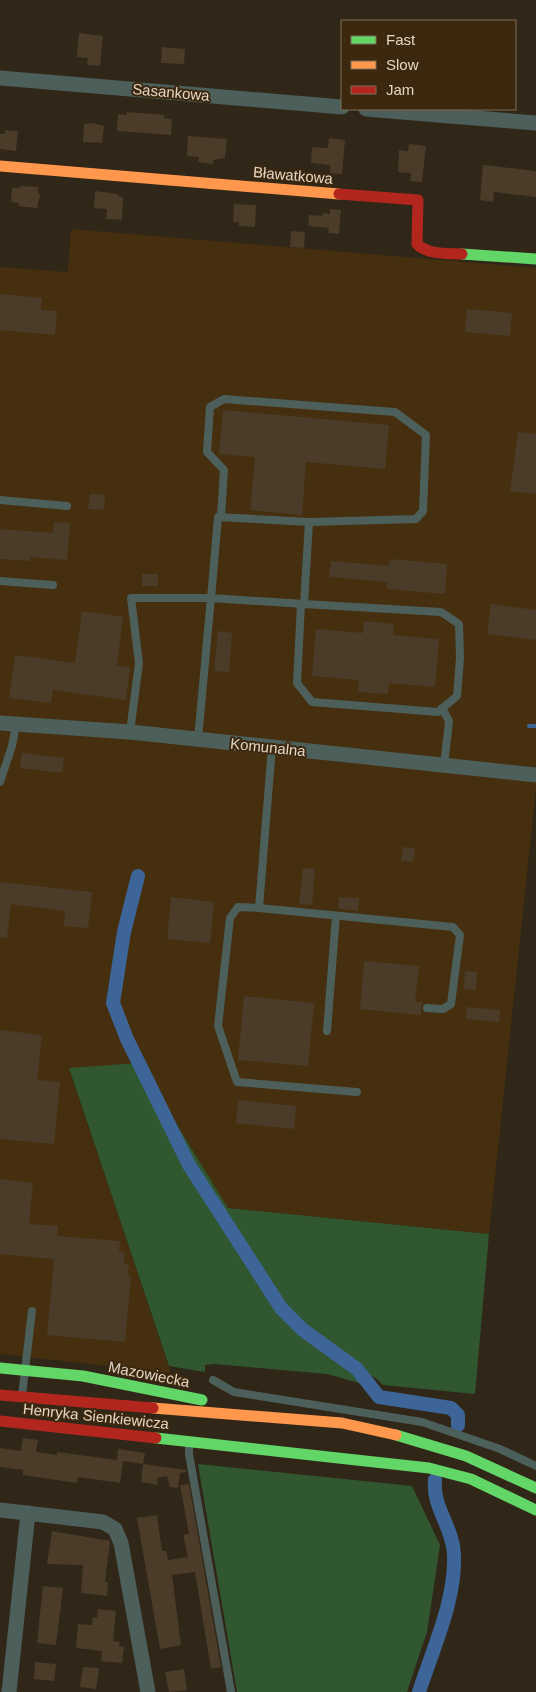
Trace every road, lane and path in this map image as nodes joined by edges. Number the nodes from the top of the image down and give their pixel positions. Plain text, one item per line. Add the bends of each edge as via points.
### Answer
1 (0, 78) edge
2 (341, 107) edge
3 (378, 110) edge
4 (536, 123) edge
5 (0, 166) edge
6 (536, 259) edge
7 (0, 500) edge
8 (67, 506) dead end
9 (221, 517) junction
10 (309, 522) junction
11 (0, 581) edge
12 (53, 586) dead end
13 (210, 598) junction
14 (302, 604) junction
15 (442, 708) junction
16 (0, 723) edge
17 (16, 725) junction
18 (130, 732) junction
19 (198, 739) junction
20 (272, 747) junction
21 (444, 765) junction
22 (536, 775) edge
23 (0, 782) edge
24 (259, 908) junction
25 (336, 916) junction
26 (427, 1008) dead end
27 (327, 1032) dead end
28 (357, 1092) dead end
29 (32, 1311) dead end
30 (0, 1368) edge
31 (25, 1369) junction
32 (213, 1380) dead end
33 (0, 1395) edge
34 (21, 1397) junction
35 (290, 1418) junction
36 (0, 1421) edge
37 (190, 1441) junction
38 (536, 1466) edge
39 (536, 1488) edge
40 (0, 1510) edge
41 (536, 1510) edge
42 (28, 1513) junction
43 (9, 1692) edge
44 (148, 1692) edge
45 (231, 1692) edge

1 - 2 street, Sasankowa
3 - 4 street
5 - 6 street, Bławatkowa via 418,200 417,244 422,249
7 - 8 lane
9 - 10 lane
9 - 10 lane via 224,470 207,452 210,407 224,398 395,412 426,435 423,511 416,519
9 - 13 lane via 218,517
10 - 14 lane
11 - 12 lane
13 - 14 lane
13 - 18 lane via 131,598 139,663
13 - 19 lane
14 - 15 lane via 297,683 312,702 438,712
14 - 15 lane via 441,612 459,624 457,696
15 - 21 lane via 449,721
16 - 17 street, Komunalna
17 - 18 street, Komunalna
17 - 23 lane
18 - 19 street, Komunalna
19 - 20 street, Komunalna
20 - 21 street, Komunalna
20 - 24 lane
21 - 22 street, Komunalna
24 - 25 lane
24 - 28 lane via 238,907 230,918 218,1026 237,1082
25 - 26 lane via 453,927 460,935 450,1004 443,1008
25 - 27 lane
29 - 31 lane
30 - 31 street, Mazowiecka
31 - 34 lane
31 - 35 street, Mazowiecka via 83,1376
32 - 38 lane via 234,1392 422,1422 500,1449
33 - 34 street, Mazowiecka
34 - 35 street, Mazowiecka
35 - 39 street, Mazowiecka via 342,1423 435,1444 472,1457
36 - 37 street, Henryka Sienkiewicza
37 - 41 street, Henryka Sienkiewicza via 428,1468 471,1479
37 - 45 lane via 189,1454
40 - 42 street
42 - 43 street
42 - 44 street via 103,1522 115,1529

